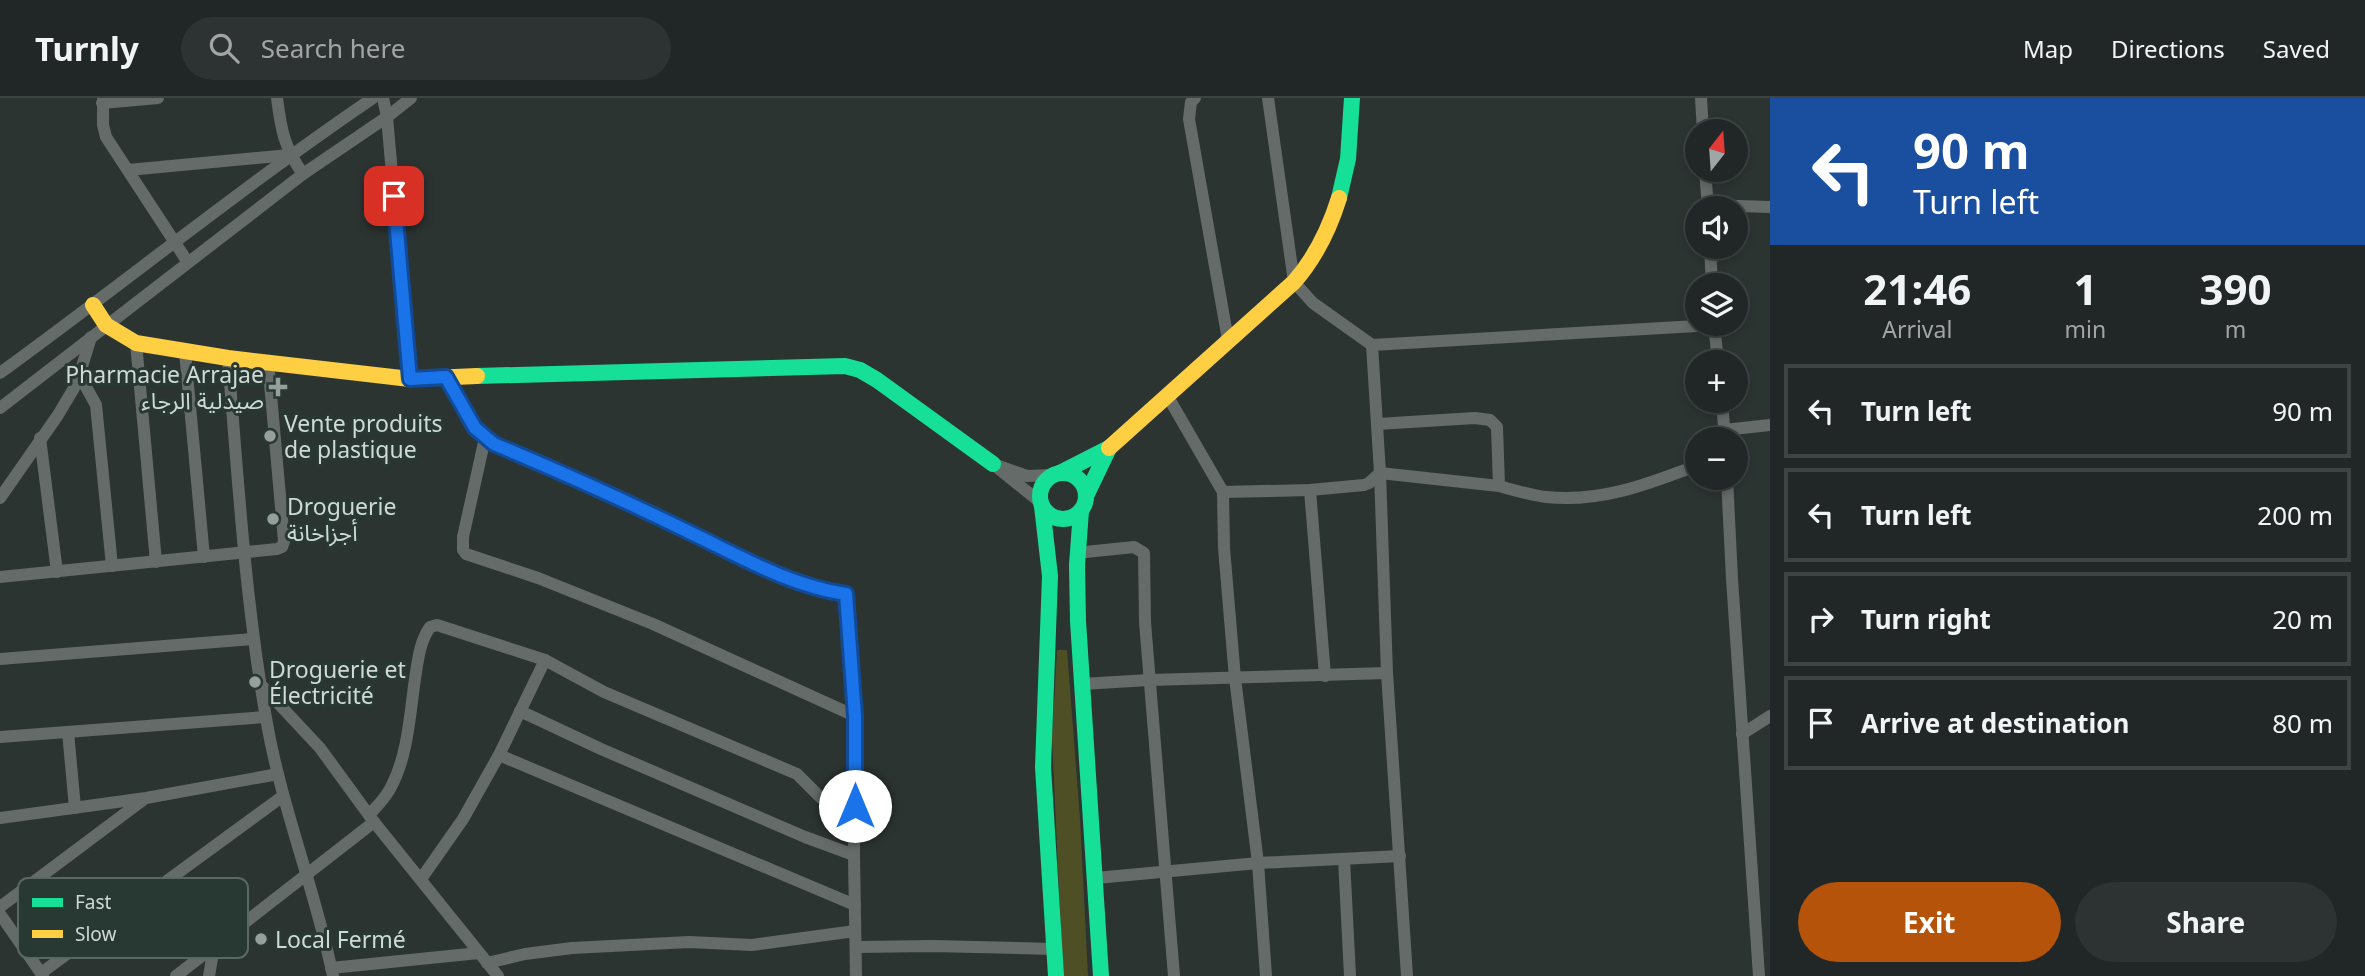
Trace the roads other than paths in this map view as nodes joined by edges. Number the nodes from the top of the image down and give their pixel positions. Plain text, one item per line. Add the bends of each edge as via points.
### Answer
1 (158, 98) edge
2 (276, 98) edge
3 (373, 98) edge
4 (383, 98) edge
5 (411, 98) edge
6 (1195, 98) edge
7 (1268, 98) edge
8 (1352, 98) edge
9 (1701, 98) edge
10 (102, 101) edge
11 (387, 117) junction
12 (1702, 119) edge
13 (290, 155) junction
14 (128, 170) junction
15 (303, 174) junction
16 (1748, 207) edge
17 (1770, 207) edge
18 (174, 241) junction
19 (187, 261) junction
20 (1294, 282) junction
21 (93, 306) junction
22 (106, 325) junction
23 (1685, 326) edge
24 (91, 337) junction
25 (1228, 340) junction
26 (136, 343) junction
27 (1372, 345) junction
28 (185, 352) junction
29 (228, 358) junction
30 (268, 361) junction
31 (0, 373) edge
32 (80, 376) junction
33 (446, 377) junction
34 (410, 379) junction
35 (1167, 395) junction
36 (0, 408) edge
37 (1377, 424) junction
38 (1770, 425) edge
39 (1748, 430) edge
40 (40, 438) junction
41 (485, 438) junction
42 (1109, 448) junction
43 (993, 464) junction
44 (1685, 470) edge
45 (1380, 473) junction
46 (1056, 474) junction
47 (1499, 486) junction
48 (1310, 490) junction
49 (1728, 490) edge
50 (1223, 492) junction
51 (0, 498) edge
52 (1041, 504) junction
53 (1084, 504) junction
54 (244, 553) junction
55 (1076, 553) junction
56 (204, 557) junction
57 (156, 562) junction
58 (112, 566) junction
59 (57, 572) junction
60 (0, 577) edge
61 (253, 639) junction
62 (0, 659) edge
63 (545, 660) junction
64 (1387, 673) junction
65 (1325, 676) junction
66 (1235, 678) junction
67 (1149, 680) junction
68 (1082, 684) junction
69 (262, 686) junction
70 (520, 711) junction
71 (855, 716) junction
72 (1770, 716) edge
73 (265, 718) junction
74 (68, 732) junction
75 (1742, 734) junction
76 (0, 737) edge
77 (499, 755) junction
78 (278, 774) junction
79 (283, 796) junction
80 (146, 798) junction
81 (855, 806) junction
82 (75, 807) junction
83 (0, 818) edge
84 (371, 818) junction
85 (853, 855) junction
86 (1400, 856) junction
87 (1344, 859) junction
88 (1258, 863) junction
89 (306, 873) junction
90 (1166, 873) junction
91 (39, 878) edge
92 (172, 878) edge
93 (1097, 878) junction
94 (421, 879) junction
95 (18, 894) edge
96 (855, 905) junction
97 (0, 907) edge
98 (0, 914) edge
99 (248, 920) edge
100 (855, 931) junction
101 (18, 940) edge
102 (856, 947) junction
103 (1055, 949) junction
104 (31, 958) edge
105 (64, 958) edge
106 (200, 958) edge
107 (212, 958) edge
108 (483, 958) junction
109 (332, 972) edge
110 (42, 974) edge
111 (176, 976) edge
112 (209, 976) edge
113 (498, 976) edge
114 (856, 976) edge
115 (1056, 976) edge
116 (1101, 976) edge
117 (1174, 976) edge
118 (1266, 976) edge
119 (1350, 976) edge
120 (1407, 976) edge
121 (1759, 976) edge

1 - 10 street
2 - 13 street via 281,134
3 - 13 street
4 - 11 street
5 - 11 street
6 - 25 street via 1189,119
7 - 20 street
8 - 20 street via 1350,151 1339,196 1327,233
9 - 12 street
10 - 14 street via 106,137
11 - 15 street
11 - 34 street
13 - 14 street
13 - 15 street
13 - 18 street
14 - 18 street
15 - 19 street
16 - 17 street
18 - 19 street
18 - 21 street
19 - 22 street
20 - 25 street
20 - 27 street via 1313,303
21 - 22 street
21 - 31 street
22 - 24 street
22 - 26 street
23 - 27 street
24 - 32 street
24 - 36 street
25 - 35 street
26 - 28 street
26 - 57 street
27 - 37 street
28 - 29 street
28 - 56 street
29 - 30 street
29 - 54 street
30 - 34 street
30 - 54 street via 284,541 277,549
32 - 40 street
32 - 58 street via 96,405
33 - 34 street
33 - 41 street
33 - 43 street via 845,366 877,380
35 - 42 street
35 - 50 street
37 - 45 street
37 - 47 street via 1490,420 1497,427
38 - 39 street
40 - 51 street
40 - 59 street
41 - 71 street via 743,559 808,586 846,594
41 - 71 street via 463,537 466,554 653,624
42 - 46 street
42 - 53 street
43 - 46 street via 1027,476
43 - 52 street
44 - 47 street via 1606,496 1547,497
45 - 47 street
45 - 48 street via 1364,485
45 - 64 street
46 - 52 street via 1042,485
46 - 53 street via 1081,481
48 - 50 street
48 - 65 street
49 - 75 street
50 - 66 street
52 - 53 street via 1059,519 1075,516
52 - 103 street via 1050,576 1043,767
53 - 55 street
54 - 56 street
54 - 61 street
55 - 67 street via 1134,547 1144,553
55 - 68 street
56 - 57 street
57 - 58 street
58 - 59 street
59 - 60 street
61 - 62 street
61 - 69 street
63 - 70 street
63 - 81 street via 604,692 797,774 821,798
63 - 84 street via 437,625 429,627 420,648 398,768
64 - 65 street
64 - 86 street
65 - 66 street
66 - 67 street
66 - 88 street
67 - 68 street
67 - 90 street
68 - 93 street
69 - 73 street
69 - 84 street via 320,748
70 - 77 street
70 - 85 street
71 - 81 street
72 - 75 street
73 - 74 street
73 - 78 street
74 - 76 street
74 - 82 street
75 - 121 street
77 - 94 street via 463,819
77 - 96 street
78 - 79 street
78 - 80 street
79 - 89 street
79 - 92 street
80 - 82 street
80 - 91 street
81 - 85 street
82 - 83 street
84 - 89 street
84 - 94 street
85 - 96 street
86 - 87 street
86 - 120 street
87 - 88 street
87 - 119 street
88 - 90 street
88 - 118 street
89 - 99 street
89 - 109 street
90 - 93 street
90 - 117 street
93 - 116 street
94 - 108 street
95 - 97 street
96 - 100 street
98 - 101 street
100 - 102 street
100 - 108 street via 752,945 689,942
102 - 103 street
102 - 114 street
103 - 115 street
104 - 110 street
105 - 110 street
106 - 111 street
107 - 112 street
108 - 109 street
108 - 113 street

